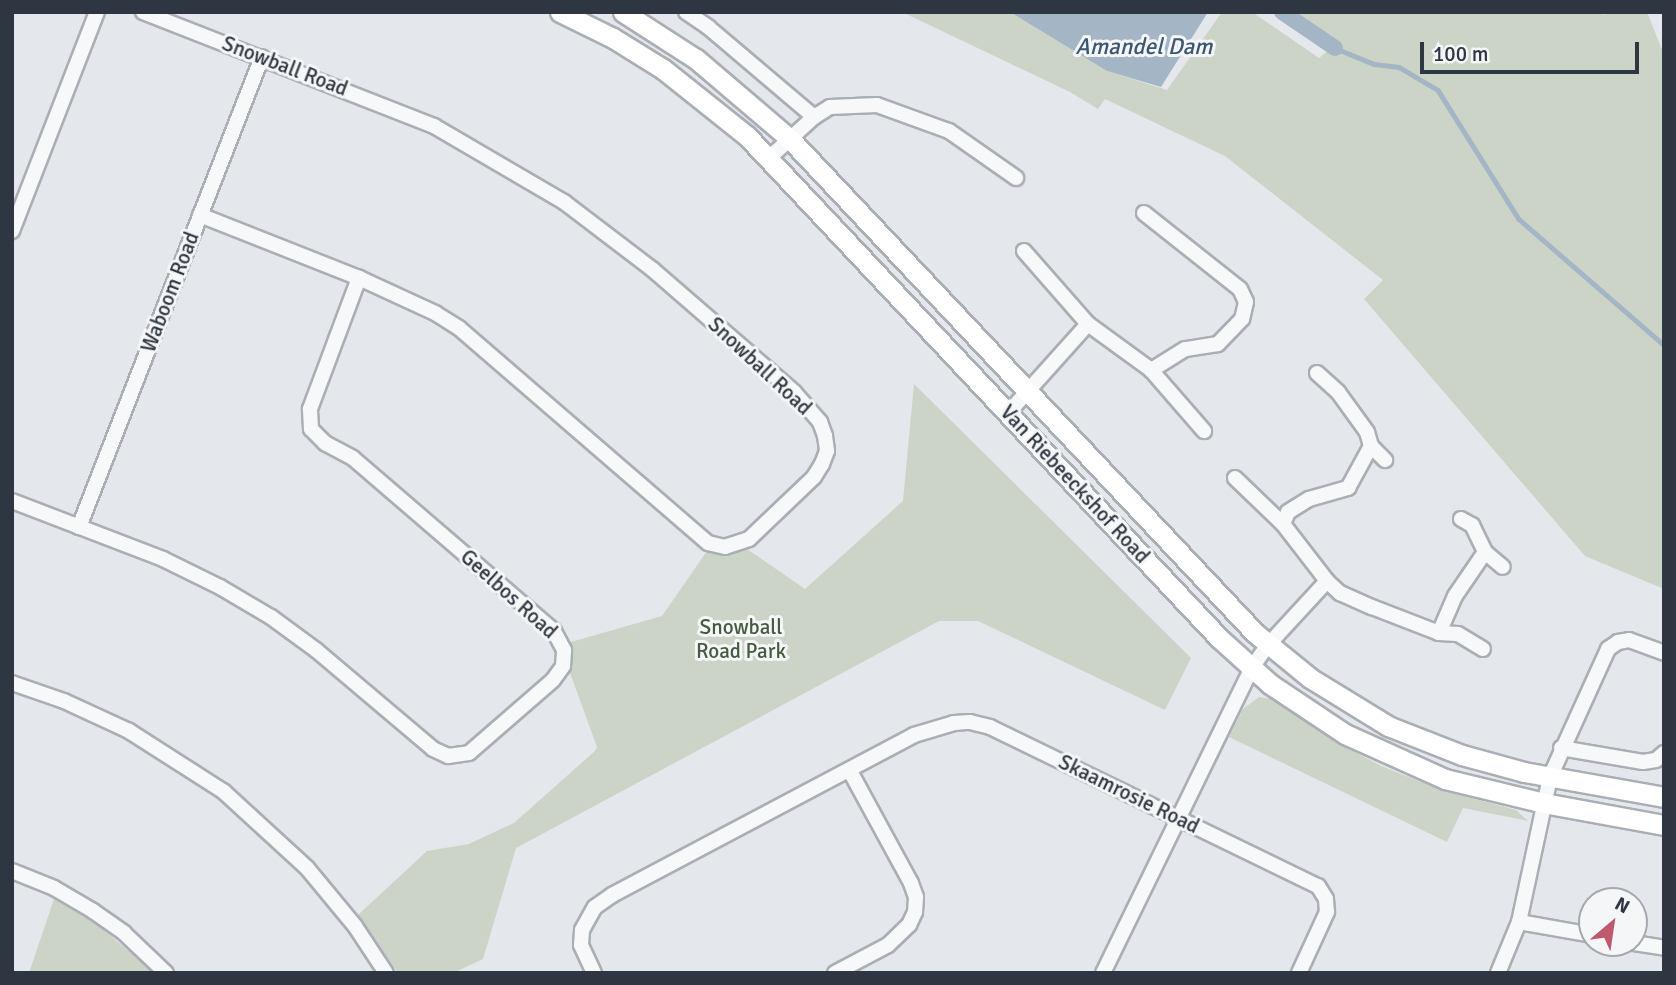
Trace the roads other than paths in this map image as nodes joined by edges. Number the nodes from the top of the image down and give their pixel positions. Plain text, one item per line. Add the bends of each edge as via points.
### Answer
1 (97, 12) edge
2 (143, 12) edge
3 (560, 12) edge
4 (623, 12) edge
5 (686, 12) edge
6 (261, 57) junction
7 (814, 117) junction
8 (790, 139) junction
9 (769, 158) junction
10 (1016, 178) dead end
11 (1144, 213) dead end
12 (200, 215) junction
13 (12, 231) edge
14 (1024, 251) dead end
15 (359, 278) junction
16 (1088, 324) junction
17 (1151, 370) junction
18 (1317, 373) dead end
19 (1028, 392) junction
20 (1009, 412) junction
21 (1204, 431) dead end
22 (1371, 446) junction
23 (1385, 460) dead end
24 (1235, 478) dead end
25 (12, 502) edge
26 (1461, 519) dead end
27 (1283, 524) junction
28 (79, 527) junction
29 (1485, 552) junction
30 (1503, 567) dead end
31 (1326, 581) junction
32 (1439, 633) junction
33 (1268, 645) junction
34 (1483, 649) dead end
35 (1664, 653) edge
36 (1251, 669) junction
37 (12, 683) edge
38 (1561, 748) junction
39 (1664, 753) edge
40 (850, 771) junction
41 (1550, 777) junction
42 (1664, 797) edge
43 (1544, 803) junction
44 (1180, 818) junction
45 (1664, 825) edge
46 (12, 871) edge
47 (1519, 922) junction
48 (1578, 933) edge
49 (166, 973) edge
50 (386, 973) edge
51 (594, 973) edge
52 (835, 973) edge
53 (1103, 973) edge
54 (1299, 973) edge
55 (1497, 973) edge

1 - 13 street
2 - 6 street, Snowball Road
3 - 9 street, Van Riebeeckshof Road via 673,76
4 - 8 street, Van Riebeeckshof Road via 696,59
5 - 7 street
6 - 12 street, Waboom Road
6 - 15 street, Snowball Road via 434,126 564,202 652,269 794,392 820,422 827,452 814,477 749,538 725,547 708,543 459,328 416,302
7 - 8 street
7 - 10 street via 830,107 877,105 949,131
8 - 9 street
8 - 19 street, Van Riebeeckshof Road
9 - 20 street, Van Riebeeckshof Road
11 - 17 street via 1240,289 1246,302 1242,319 1218,344 1185,349
12 - 15 street, Snowball Road
12 - 28 street, Waboom Road
14 - 16 street
15 - 28 street, Geelbos Road via 310,409 311,429 325,443 353,458 554,631 565,658 553,680 469,753 440,754 271,617 192,573
16 - 17 street
16 - 19 street
17 - 21 street
18 - 22 street via 1351,409
19 - 20 street
19 - 33 street, Van Riebeeckshof Road
20 - 36 street, Van Riebeeckshof Road
22 - 23 street
22 - 27 street via 1348,488 1309,499 1288,512
24 - 27 street
25 - 28 street, Geelbos Road
26 - 29 street via 1472,525
27 - 31 street
29 - 30 street
29 - 32 street via 1455,596
31 - 32 street via 1351,598
31 - 33 street
32 - 34 street via 1458,634
33 - 36 street
33 - 41 street, Van Riebeeckshof Road via 1330,692 1388,726 1471,758
35 - 38 street via 1629,640 1612,645
36 - 43 street, Van Riebeeckshof Road via 1327,723 1384,754 1464,785
36 - 44 street
37 - 50 street via 129,731 223,791 307,867
38 - 39 street via 1643,762
38 - 41 street
40 - 44 street, Skaamrosie Road via 924,731 970,722 990,727
40 - 51 street, Skaamrosie Road via 595,907 582,930 581,945
40 - 52 street via 911,883 915,912 909,925 888,945
41 - 42 street, Van Riebeeckshof Road
41 - 43 street
43 - 45 street, Van Riebeeckshof Road
43 - 47 street
44 - 53 street
44 - 54 street, Skaamrosie Road via 1311,882 1322,892 1327,912
46 - 49 street via 93,911
47 - 48 street
47 - 55 street

